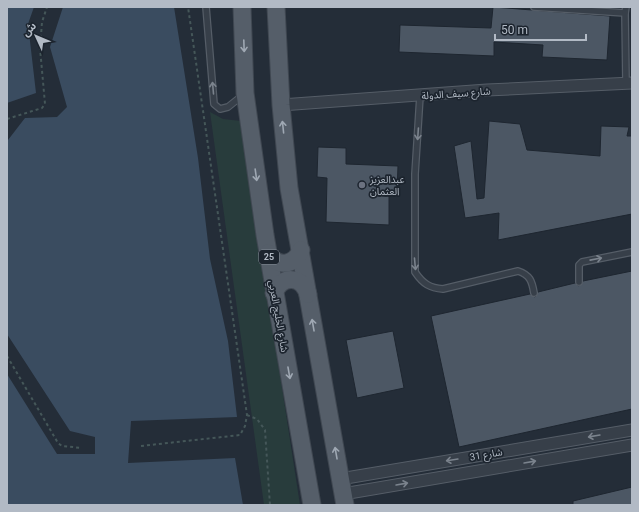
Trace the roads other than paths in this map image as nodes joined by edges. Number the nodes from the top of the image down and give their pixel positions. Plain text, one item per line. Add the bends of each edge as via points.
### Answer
1 (206, 7) edge
2 (242, 7) edge
3 (276, 7) edge
4 (534, 7) edge
5 (625, 10) edge
6 (629, 83) edge
7 (245, 93) junction
8 (420, 96) junction
9 (281, 105) junction
10 (301, 250) junction
11 (632, 252) edge
12 (268, 253) junction
13 (579, 282) dead end
14 (274, 293) junction
15 (534, 293) dead end
16 (308, 294) junction
17 (632, 430) edge
18 (632, 445) edge
19 (471, 457) junction
20 (473, 472) junction
21 (343, 492) edge
22 (312, 505) edge

7 -> 1 lane via 228,107 220,108 214,104
2 -> 7 main road, شارع الخليج العربي / 25
3 - 9 main road
4 - 5 lane
5 - 6 lane
6 - 8 street, شارع سيف الدولة
7 -> 12 main road, شارع الخليج العربي / 25
8 - 9 street, شارع سيف الدولة
8 -> 15 lane via 415,174 414,258 416,272 421,281 432,288 443,290 518,271 526,273 531,280
10 -> 9 main road via 289,188
10 - 12 main road via 298,257 285,264 278,263
10 - 16 main road
13 -> 11 lane via 579,265 582,262
12 - 14 main road, شارع الخليج العربي / 25
14 - 16 main road via 284,280 292,279 305,286
14 -> 22 main road, شارع الخليج العربي / 25
21 -> 16 main road
17 -> 19 street, شارع 31
20 -> 18 street, شارع 31
19 - 20 street
19 -> 21 street, شارع 31
21 -> 20 street, شارع 31

